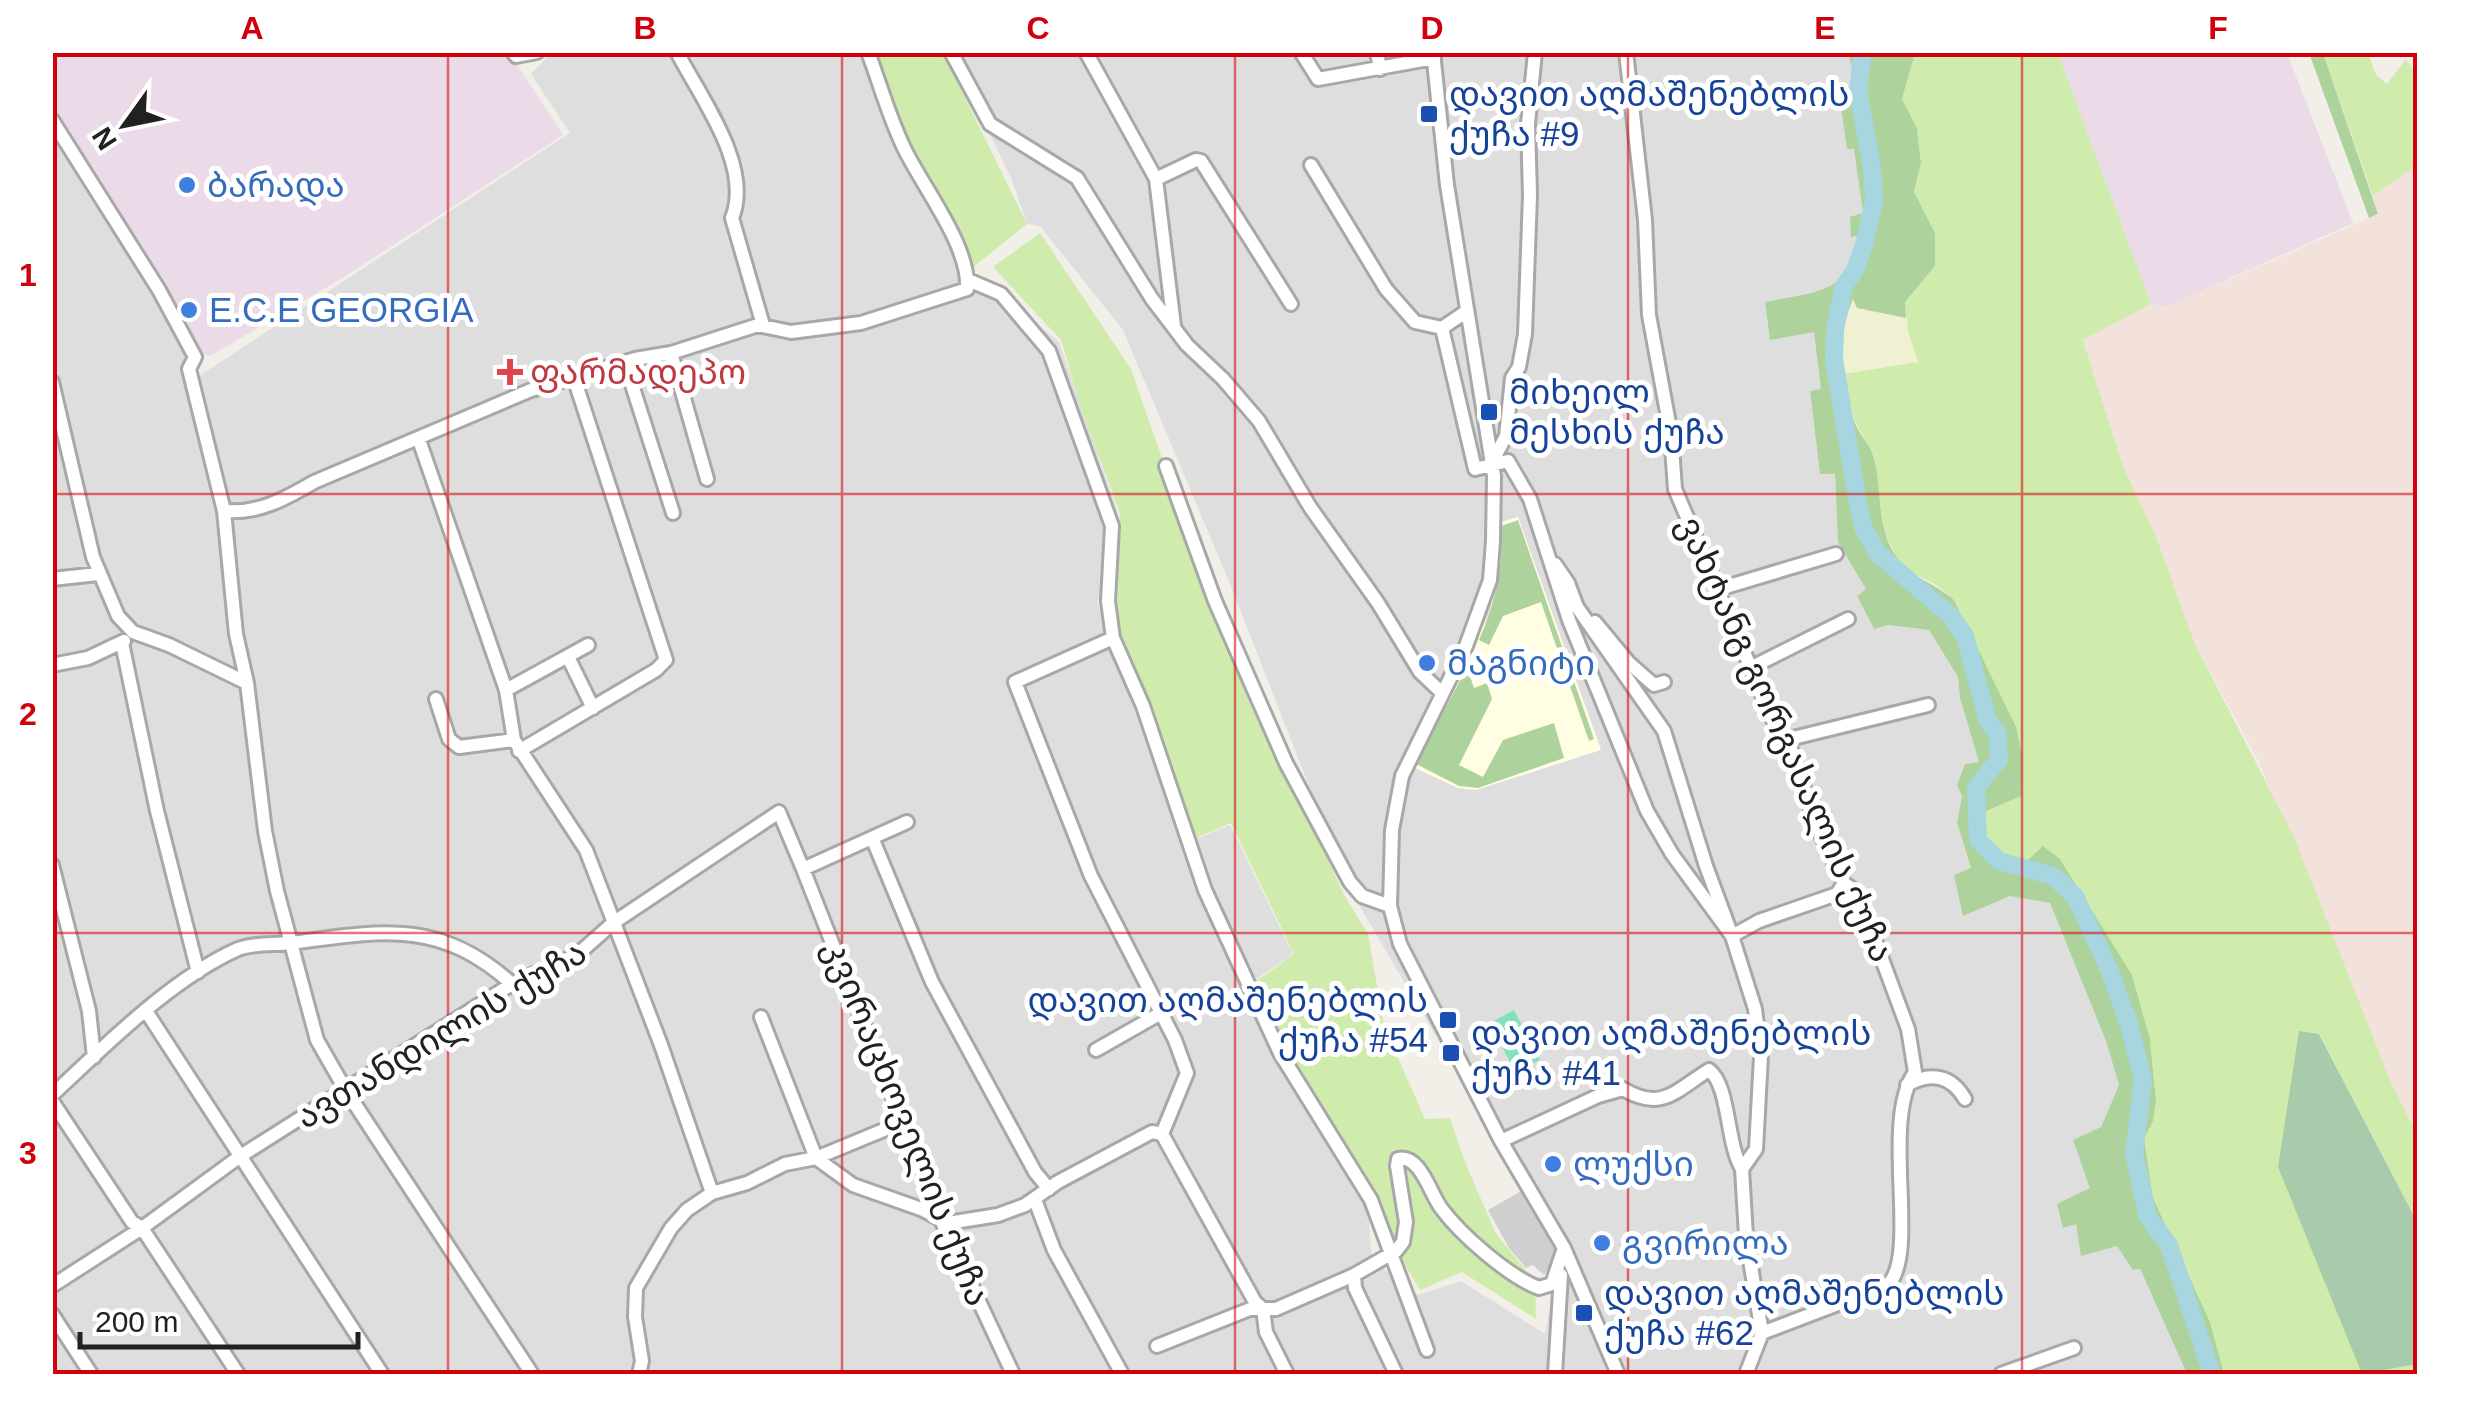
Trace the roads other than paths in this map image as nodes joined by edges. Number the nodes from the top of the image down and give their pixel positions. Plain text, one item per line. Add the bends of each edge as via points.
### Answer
1 (536, 52) edge
2 (677, 52) edge
3 (868, 52) edge
4 (950, 52) edge
5 (1086, 52) edge
6 (1301, 52) edge
7 (1378, 52) edge
8 (1535, 52) edge
9 (1626, 52) edge
10 (514, 54) edge
11 (1434, 55) edge
12 (1380, 68) junction
13 (52, 120) edge
14 (57, 135) edge
15 (1311, 165) dead end
16 (1156, 179) junction
17 (968, 280) junction
18 (1291, 304) dead end
19 (1467, 312) junction
20 (763, 325) junction
21 (1442, 328) junction
22 (1174, 330) junction
23 (670, 353) junction
24 (625, 364) junction
25 (574, 378) junction
26 (52, 382) edge
27 (58, 425) edge
28 (419, 440) junction
29 (1491, 464) junction
30 (1166, 466) dead end
31 (706, 479) dead end
32 (224, 512) junction
33 (672, 513) dead end
34 (1544, 548) junction
35 (1836, 554) dead end
36 (98, 574) junction
37 (52, 579) edge
38 (1568, 584) junction
39 (1719, 589) junction
40 (1848, 618) dead end
41 (133, 632) junction
42 (1113, 638) junction
43 (122, 643) junction
44 (588, 644) dead end
45 (568, 657) junction
46 (52, 665) edge
47 (1750, 668) junction
48 (1664, 682) dead end
49 (247, 683) junction
50 (506, 690) junction
51 (1441, 692) junction
52 (436, 699) dead end
53 (1928, 705) dead end
54 (593, 708) junction
55 (1785, 740) junction
56 (516, 746) junction
57 (907, 822) dead end
58 (873, 840) junction
59 (52, 865) edge
60 (803, 870) junction
61 (1844, 883) junction
62 (1390, 906) junction
63 (614, 923) junction
64 (1732, 936) junction
65 (290, 943) junction
66 (198, 972) junction
67 (512, 984) junction
68 (146, 1012) junction
69 (1160, 1012) junction
70 (762, 1017) dead end
71 (1096, 1050) dead end
72 (94, 1058) junction
73 (1905, 1086) junction
74 (345, 1089) junction
75 (52, 1098) edge
76 (1965, 1099) dead end
77 (903, 1122) junction
78 (1162, 1134) junction
79 (1502, 1141) junction
80 (239, 1158) junction
81 (816, 1158) junction
82 (1742, 1169) junction
83 (1048, 1190) junction
84 (712, 1193) junction
85 (1035, 1200) junction
86 (942, 1222) junction
87 (142, 1228) junction
88 (1564, 1248) junction
89 (1390, 1255) junction
90 (1354, 1275) junction
91 (52, 1286) edge
92 (1264, 1309) junction
93 (52, 1314) edge
94 (1762, 1333) junction
95 (1157, 1346) dead end
96 (2074, 1348) dead end
97 (1427, 1350) dead end
98 (642, 1373) edge
99 (91, 1374) edge
100 (238, 1374) edge
101 (382, 1374) edge
102 (532, 1374) edge
103 (1014, 1374) edge
104 (1122, 1374) edge
105 (1287, 1374) edge
106 (1396, 1374) edge
107 (1555, 1374) edge
108 (1618, 1374) edge
109 (1746, 1374) edge
110 (2001, 1374) edge

1 - 10 street
2 - 20 street via 729,146 732,218
3 - 17 street via 903,146
4 - 22 street via 990,124 1077,178
5 - 16 street
6 - 12 street via 1318,79
7 - 12 street
8 - 29 street via 1524,334 1506,436
9 - 39 street, ვახტანგ გორგასალის ქუჩა via 1649,315 1676,489
11 - 12 street
11 - 19 street
13 - 14 street
14 - 32 street via 159,290 195,358 189,369
15 - 21 street via 1386,289 1414,322
16 - 18 street via 1200,160
16 - 22 street
17 - 20 street via 967,289 860,322 791,332
17 - 42 street via 1001,294 1049,351 1112,526
19 - 21 street
19 - 29 street
20 - 23 street
21 - 29 street via 1475,468
22 - 51 street via 1259,421 1420,672
23 - 24 street
23 - 31 street
24 - 25 street
24 - 33 street
25 - 28 street via 530,390
25 - 54 street via 666,660
26 - 27 street
27 - 36 street
28 - 32 street via 287,498 246,513
28 - 50 street
29 - 34 street via 1508,461 1530,499
29 - 51 street via 1490,580
30 - 62 street via 1215,601 1286,763 1350,882 1362,896
32 - 49 street
34 - 38 street
34 - 64 street via 1647,811
35 - 39 street
36 - 37 street
36 - 41 street
38 - 48 street via 1629,663 1654,686
38 - 64 street via 1664,731
39 - 47 street, ვახტანგ გორგასალის ქუჩა
40 - 47 street
41 - 43 street
41 - 49 street
42 - 69 street via 1015,682 1091,876
42 - 89 street via 1144,706 1205,890 1280,1053 1371,1200
43 - 46 street
43 - 66 street
44 - 45 street
45 - 50 street
45 - 54 street
47 - 55 street, ვახტანგ გორგასალის ქუჩა
49 - 65 street via 264,831
50 - 56 street
51 - 62 street via 1402,776
52 - 56 street via 450,739 460,747
53 - 55 street
54 - 56 street
55 - 61 street, ვახტანგ გორგასალის ქუჩა
56 - 63 street via 586,850
57 - 58 street
58 - 60 street
58 - 83 street via 932,982
59 - 72 street via 89,1011
60 - 63 street, ავთანდილის ქუჩა via 779,812
60 - 77 street, კვირაცხოველის ქუჩა
61 - 64 street via 1836,894
61 - 73 street, ვახტანგ გორგასალის ქუჩა via 1860,900 1908,1029 1915,1072
62 - 79 street via 1400,944
63 - 67 street, ავთანდილის ქუჩა via 577,955
63 - 84 street
64 - 82 street via 1755,1010 1760,1056 1756,1149
65 - 66 street via 242,947
65 - 67 street via 341,934 423,934 487,961
65 - 74 street via 317,1040
66 - 68 street
67 - 74 street, ავთანდილის ქუჩა
68 - 72 street
68 - 80 street
69 - 71 street
69 - 78 street via 1187,1073
70 - 81 street
72 - 75 street
73 - 76 street via 1936,1076 1958,1086
73 - 94 street, ვახტანგ გორგასალის ქუჩა via 1894,1278
74 - 80 street, ავთანდილის ქუჩა
74 - 102 street
75 - 87 street
77 - 81 street
77 - 86 street, კვირაცხოველის ქუჩა
78 - 83 street via 1152,1132
78 - 92 street
79 - 82 street via 1623,1089 1640,1099 1662,1100 1709,1070 1718,1079
79 - 88 street
80 - 87 street, ავთანდილის ქუჩა
80 - 101 street
81 - 84 street
81 - 86 street via 853,1185
82 - 94 street
83 - 85 street
84 - 98 street via 672,1228 636,1288
85 - 86 street via 998,1215
85 - 104 street via 1054,1250
86 - 103 street, კვირაცხოველის ქუჩა
87 - 91 street, ავთანდილის ქუჩა
87 - 100 street
88 - 89 street via 1552,1284 1532,1286 1442,1210 1417,1166 1403,1157 1397,1166 1406,1230
88 - 107 street
88 - 108 street
89 - 90 street
89 - 97 street
90 - 92 street
90 - 106 street
92 - 95 street
92 - 105 street via 1266,1332
93 - 99 street
94 - 109 street
96 - 110 street

